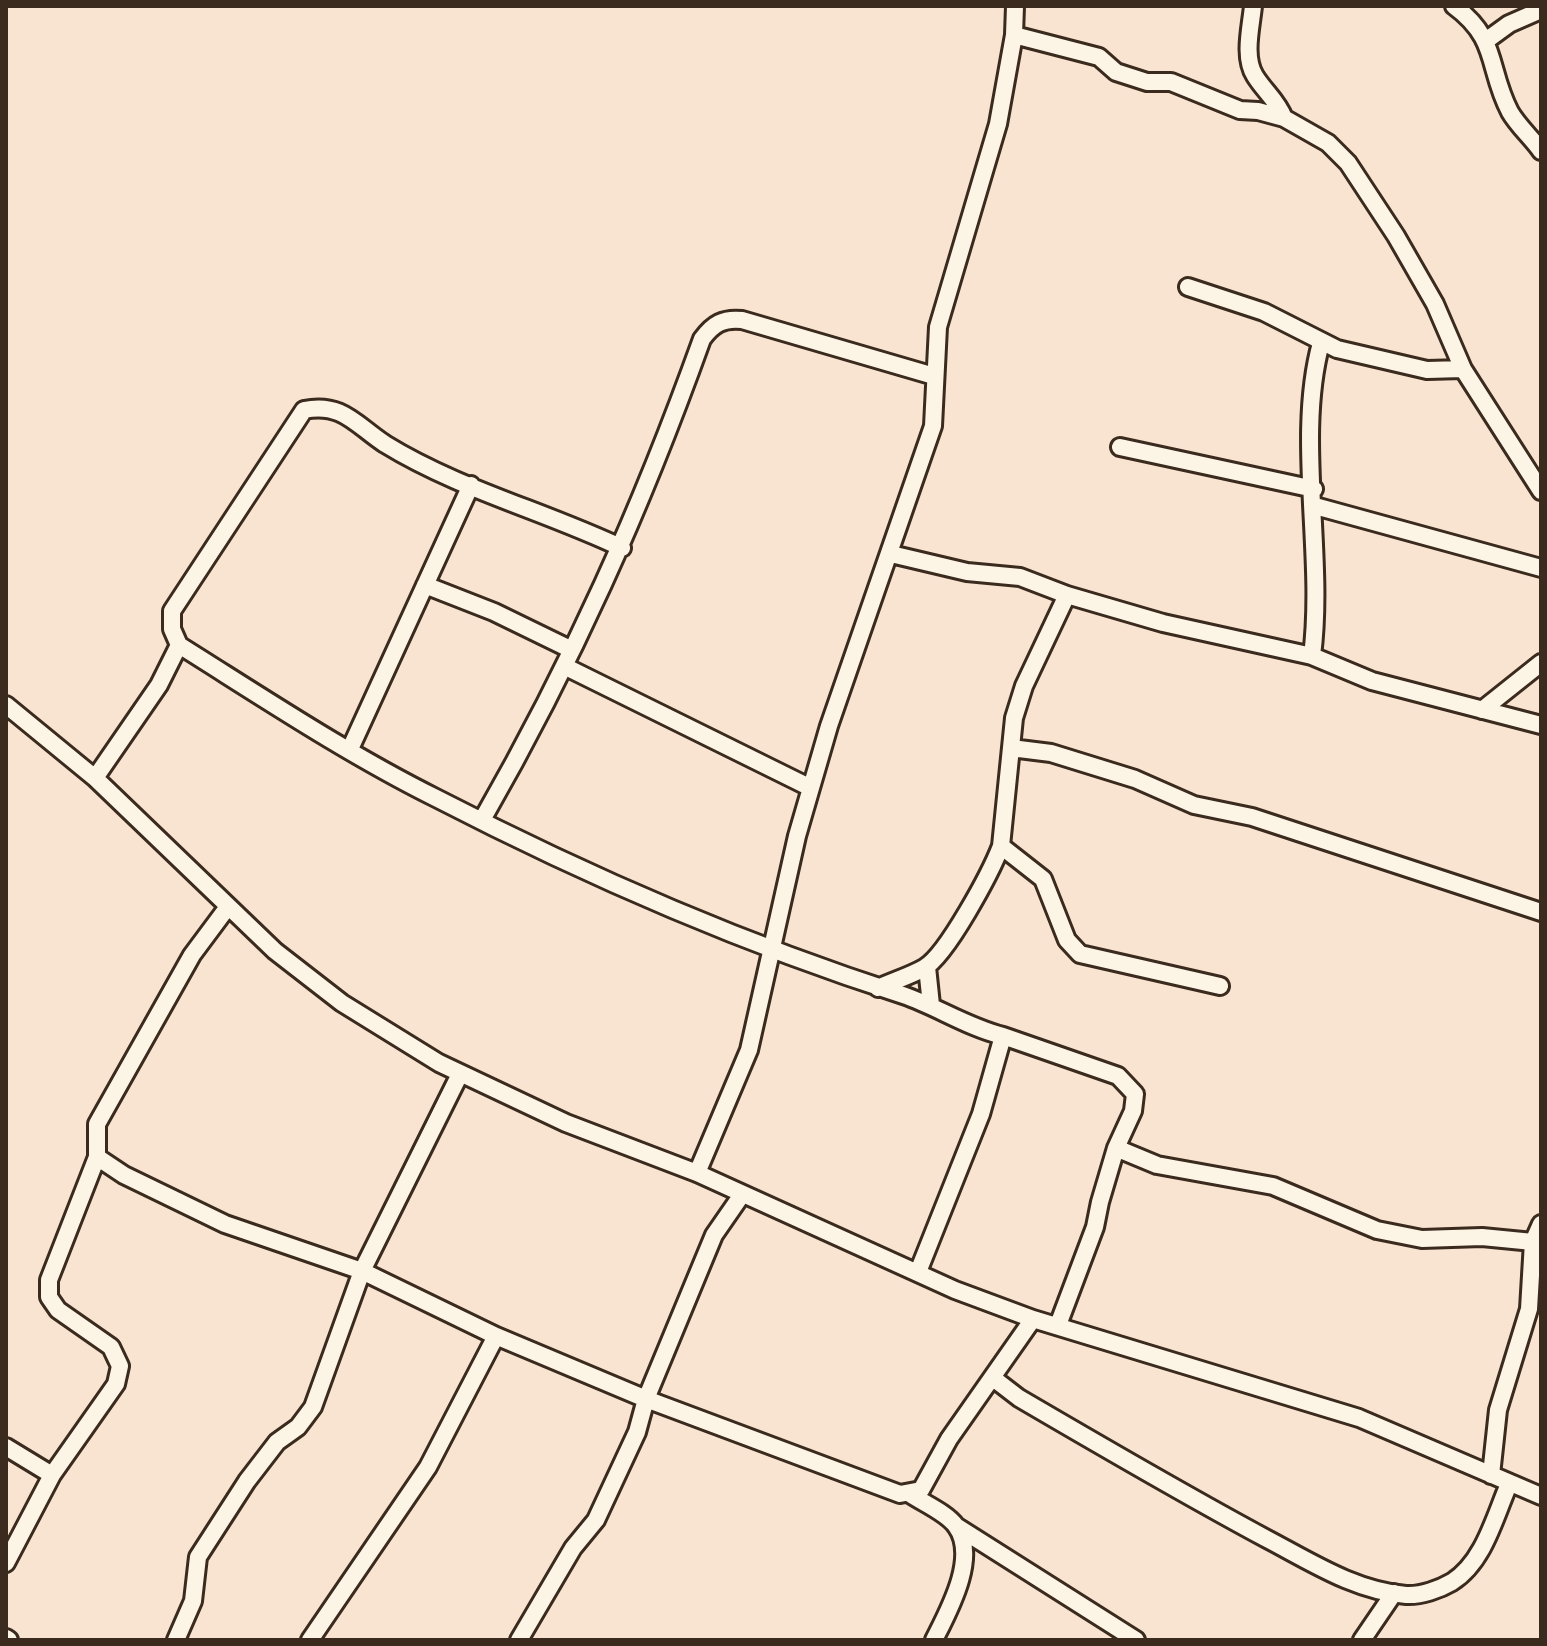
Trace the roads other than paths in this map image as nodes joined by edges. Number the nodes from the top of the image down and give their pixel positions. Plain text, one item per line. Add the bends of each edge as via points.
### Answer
1 (1015, 6) edge
2 (1253, 6) edge
3 (1454, 6) edge
4 (1541, 10) edge
5 (1014, 35) junction
6 (1487, 40) junction
7 (1284, 118) junction
8 (1541, 151) edge
9 (1188, 287) dead end
10 (1321, 343) junction
11 (1463, 369) junction
12 (934, 376) junction
13 (1120, 447) dead end
14 (471, 485) junction
15 (1541, 491) edge
16 (1314, 498) junction
17 (622, 548) junction
18 (891, 554) junction
19 (1541, 568) edge
20 (425, 585) junction
21 (1067, 595) junction
22 (179, 645) junction
23 (572, 650) junction
24 (1312, 656) junction
25 (1541, 663) edge
26 (564, 666) junction
27 (6, 705) edge
28 (1482, 710) junction
29 (1541, 725) edge
30 (1011, 748) junction
31 (350, 749) junction
32 (95, 778) junction
33 (811, 788) junction
34 (482, 820) junction
35 (1001, 846) junction
36 (227, 908) junction
37 (1541, 912) edge
38 (771, 951) junction
39 (927, 967) junction
40 (1220, 986) dead end
41 (878, 988) junction
42 (931, 1005) junction
43 (1003, 1036) junction
44 (460, 1074) junction
45 (1116, 1148) junction
46 (97, 1157) junction
47 (697, 1173) junction
48 (741, 1196) junction
49 (1541, 1224) edge
50 (1533, 1242) junction
51 (362, 1271) junction
52 (918, 1272) junction
53 (1033, 1319) junction
54 (1058, 1325) junction
55 (496, 1336) junction
56 (993, 1378) junction
57 (646, 1399) junction
58 (6, 1447) edge
59 (52, 1475) junction
60 (1491, 1475) junction
61 (1509, 1484) junction
62 (910, 1494) junction
63 (1541, 1496) edge
64 (956, 1526) junction
65 (6, 1563) edge
66 (1394, 1593) junction
67 (176, 1640) edge
68 (310, 1640) edge
69 (519, 1640) edge
70 (934, 1640) edge
71 (1136, 1640) edge
72 (1362, 1640) edge

1 - 5 street
2 - 7 street via 1249,56 1255,76
3 - 6 street
4 - 6 street
5 - 7 street via 1099,57 1116,72 1147,82 1171,82 1240,110
5 - 12 street via 998,124 938,327
6 - 8 street via 1510,112
7 - 11 street via 1328,143 1348,163 1435,304
9 - 10 street via 1264,312
10 - 11 street via 1427,370
10 - 16 street via 1311,403
11 - 15 street
12 - 17 street via 742,320 713,325 702,339
12 - 18 street via 933,426
13 - 16 street
14 - 17 street
14 - 20 street
14 - 22 street via 385,444 341,412 322,406 304,410 172,611
16 - 19 street
16 - 24 street via 1317,614
17 - 23 street
18 - 21 street via 967,572 1020,577
18 - 33 street
20 - 23 street
20 - 31 street
21 - 24 street
21 - 30 street via 1024,686
22 - 31 street
22 - 32 street via 159,685
23 - 26 street
24 - 28 street via 1372,681
25 - 28 street
26 - 33 street
26 - 34 street
27 - 32 street
28 - 29 street
30 - 35 street
30 - 37 street via 1051,753 1135,779 1194,805 1252,817
31 - 34 street
32 - 36 street
33 - 38 street
34 - 38 street via 604,880
35 - 39 street via 967,913
35 - 40 street via 1043,879 1067,940 1080,954
36 - 44 street via 342,1003
36 - 46 street via 192,955 97,1124
38 - 41 street
38 - 47 street via 749,1050
39 - 41 street
39 - 42 street
41 - 42 street
42 - 43 street via 973,1028
43 - 45 street via 1118,1076 1135,1094
43 - 52 street via 981,1114
44 - 47 street via 566,1123
44 - 51 street
45 - 50 street via 1157,1165 1273,1186 1377,1230 1422,1239
45 - 54 street via 1095,1227
46 - 51 street via 225,1224
46 - 59 street via 49,1280 49,1297 58,1310 111,1347 120,1366 116,1384
47 - 48 street
48 - 52 street
48 - 57 street via 714,1235
49 - 50 street
50 - 60 street via 1529,1309 1498,1410
51 - 55 street
51 - 67 street via 313,1407 247,1481 198,1557 193,1601
52 - 53 street
53 - 54 street
53 - 56 street
54 - 60 street via 1359,1418
55 - 57 street
55 - 68 street via 428,1467
56 - 62 street via 949,1439 921,1490
56 - 66 street via 1032,1406 1241,1525 1356,1584
57 - 62 street
57 - 69 street via 637,1432 596,1520 573,1548
58 - 59 street
59 - 65 street
60 - 61 street
61 - 63 street
61 - 66 street via 1468,1569 1428,1592
62 - 64 street
64 - 70 street via 964,1545 960,1582
64 - 71 street
66 - 72 street

